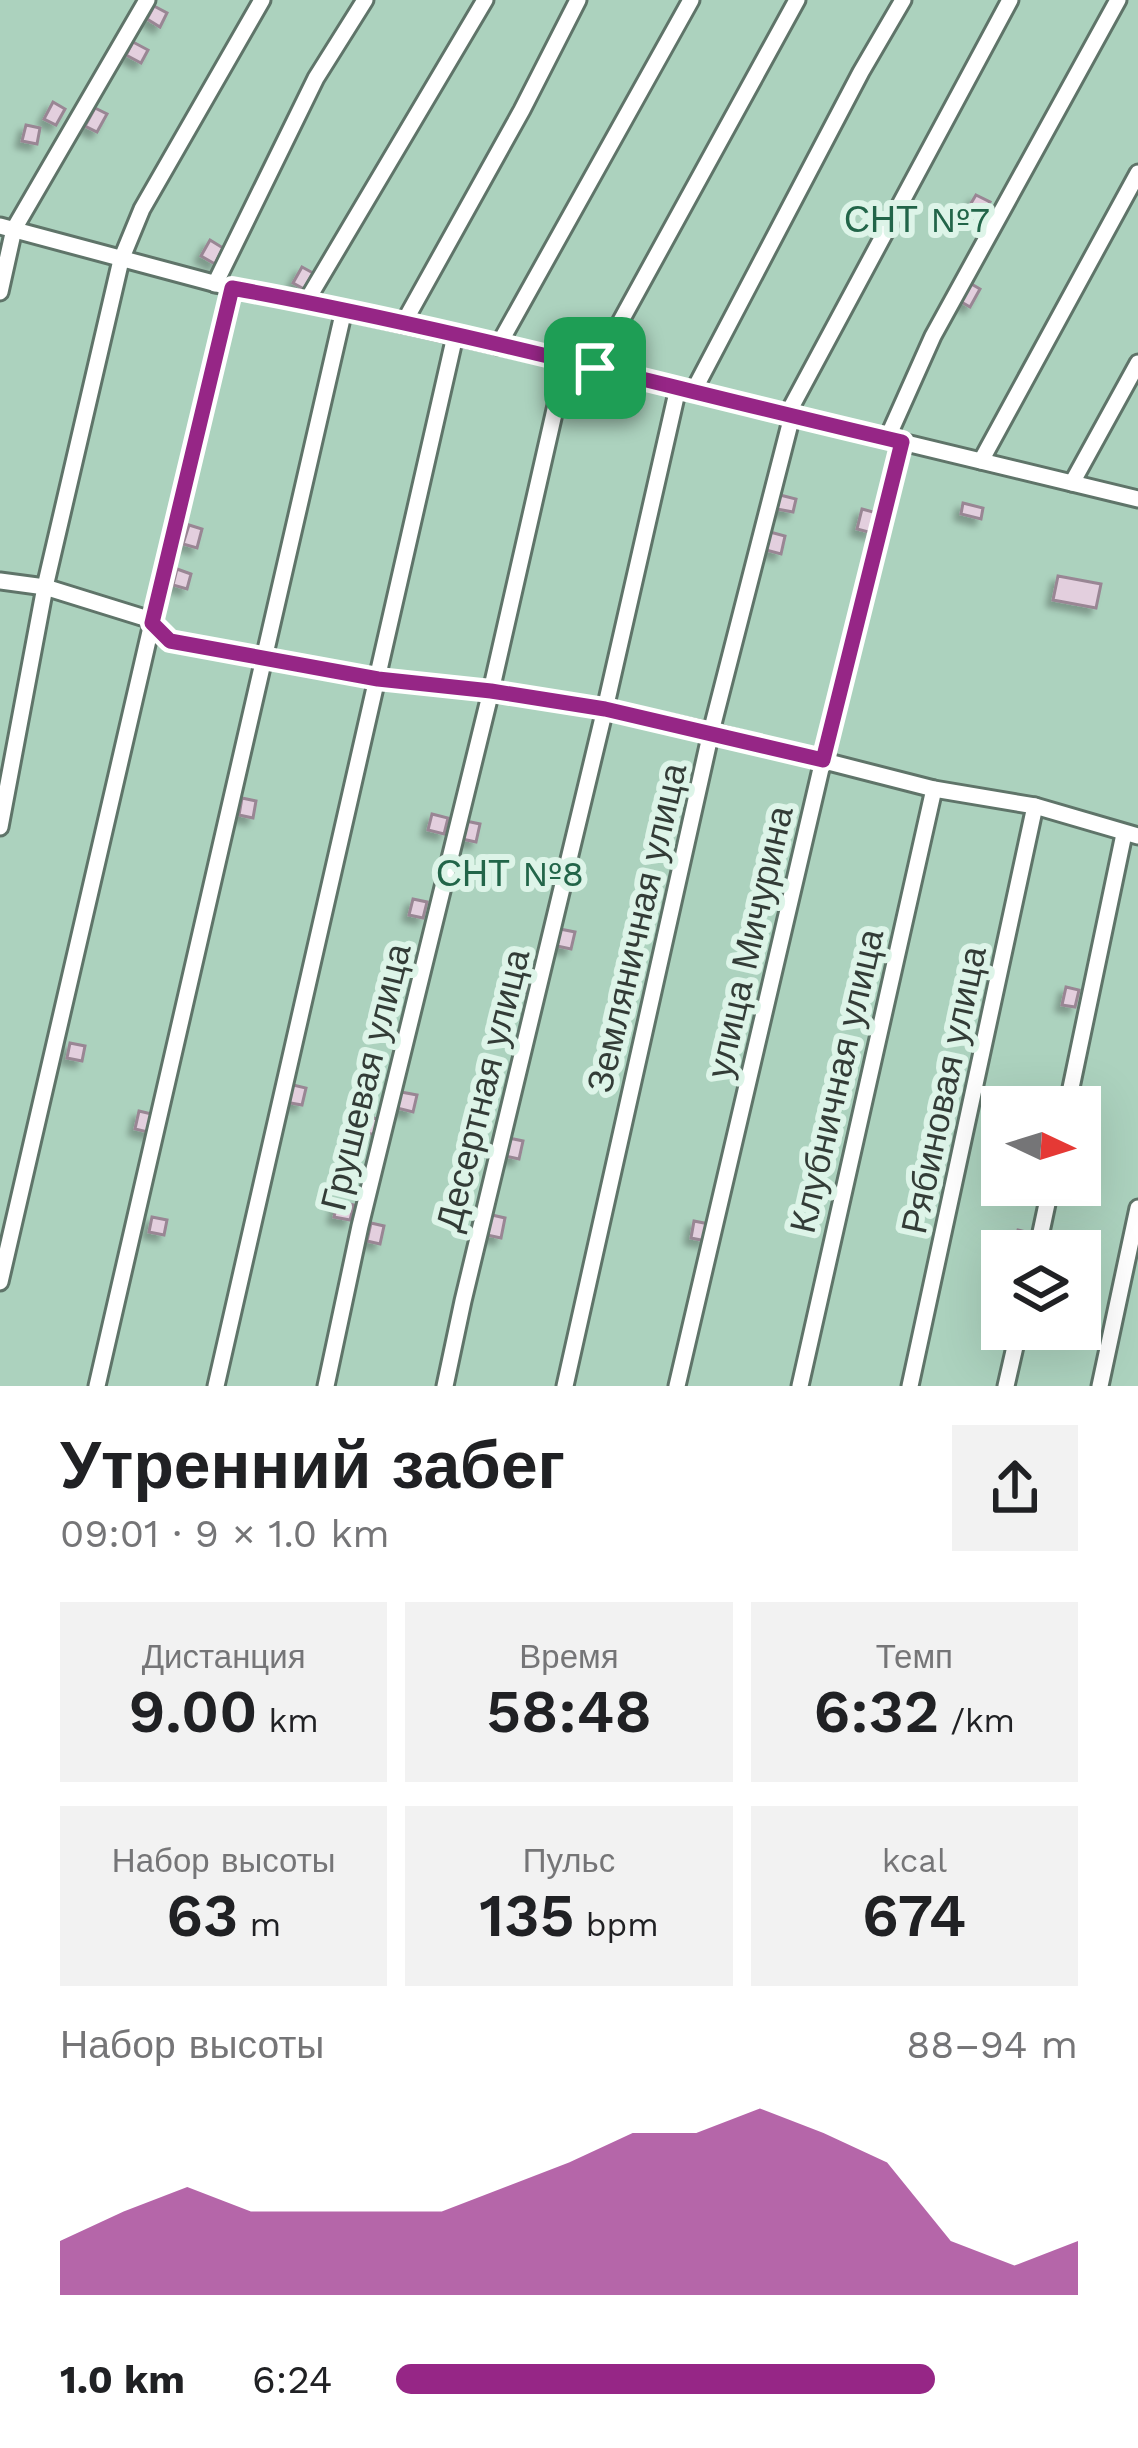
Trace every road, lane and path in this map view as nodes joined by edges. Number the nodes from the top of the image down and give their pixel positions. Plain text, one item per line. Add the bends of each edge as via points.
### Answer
1 (146, 0) edge
2 (262, 0) edge
3 (364, 0) edge
4 (485, 0) edge
5 (578, 0) edge
6 (691, 0) edge
7 (797, 0) edge
8 (903, 0) edge
9 (1010, 0) edge
10 (1118, 0) edge
11 (1138, 172) edge
12 (7, 228) edge
13 (121, 260) junction
14 (224, 286) junction
15 (0, 292) edge
16 (306, 302) junction
17 (344, 310) junction
18 (403, 324) junction
19 (455, 336) junction
20 (498, 346) junction
21 (566, 361) junction
22 (1138, 363) edge
23 (595, 368) junction
24 (685, 390) junction
25 (790, 415) junction
26 (895, 440) junction
27 (981, 461) junction
28 (1072, 483) junction
29 (1138, 499) edge
30 (0, 581) edge
31 (45, 587) junction
32 (152, 623) junction
33 (262, 659) junction
34 (378, 679) junction
35 (491, 691) junction
36 (605, 709) junction
37 (711, 732) junction
38 (823, 760) junction
39 (934, 789) junction
40 (1035, 806) junction
41 (0, 826) edge
42 (1131, 835) edge
43 (1072, 1086) edge
44 (1138, 1208) edge
45 (0, 1282) edge
46 (1014, 1350) edge
47 (97, 1386) edge
48 (216, 1386) edge
49 (326, 1386) edge
50 (445, 1386) edge
51 (565, 1386) edge
52 (676, 1386) edge
53 (800, 1386) edge
54 (910, 1386) edge
55 (1006, 1386) edge
56 (1100, 1386) edge

1 - 12 street
2 - 13 street
3 - 14 street via 316,78
4 - 16 street
5 - 18 street
6 - 20 street
7 - 23 street
8 - 24 street, Десертная улица
9 - 25 street, Земляничная улица
10 - 26 street, улица Мичурина via 933,336
11 - 27 street
12 - 13 street
12 - 15 street
13 - 14 street
13 - 31 street
14 - 16 street
14 - 32 street
16 - 17 street
17 - 18 street
17 - 33 street
18 - 19 street
19 - 20 street
19 - 34 street
20 - 21 street
21 - 23 street
21 - 35 street, Грушевая улица
22 - 28 street
23 - 24 street
24 - 25 street
24 - 36 street, Десертная улица
25 - 26 street
25 - 37 street, Земляничная улица
26 - 27 street
26 - 38 street, улица Мичурина
27 - 28 street
28 - 29 street
30 - 31 street
31 - 32 street
31 - 41 street
32 - 33 street via 170,641
32 - 45 street
33 - 34 street
33 - 47 street
34 - 35 street
34 - 48 street
35 - 36 street
35 - 49 street, Грушевая улица
36 - 37 street
36 - 50 street, Десертная улица
37 - 38 street
37 - 51 street, Земляничная улица
38 - 39 street
38 - 52 street, улица Мичурина
39 - 40 street
39 - 53 street, Клубничная улица
40 - 42 street
40 - 54 street, Рябиновая улица
42 - 43 street
44 - 56 street
46 - 55 street

